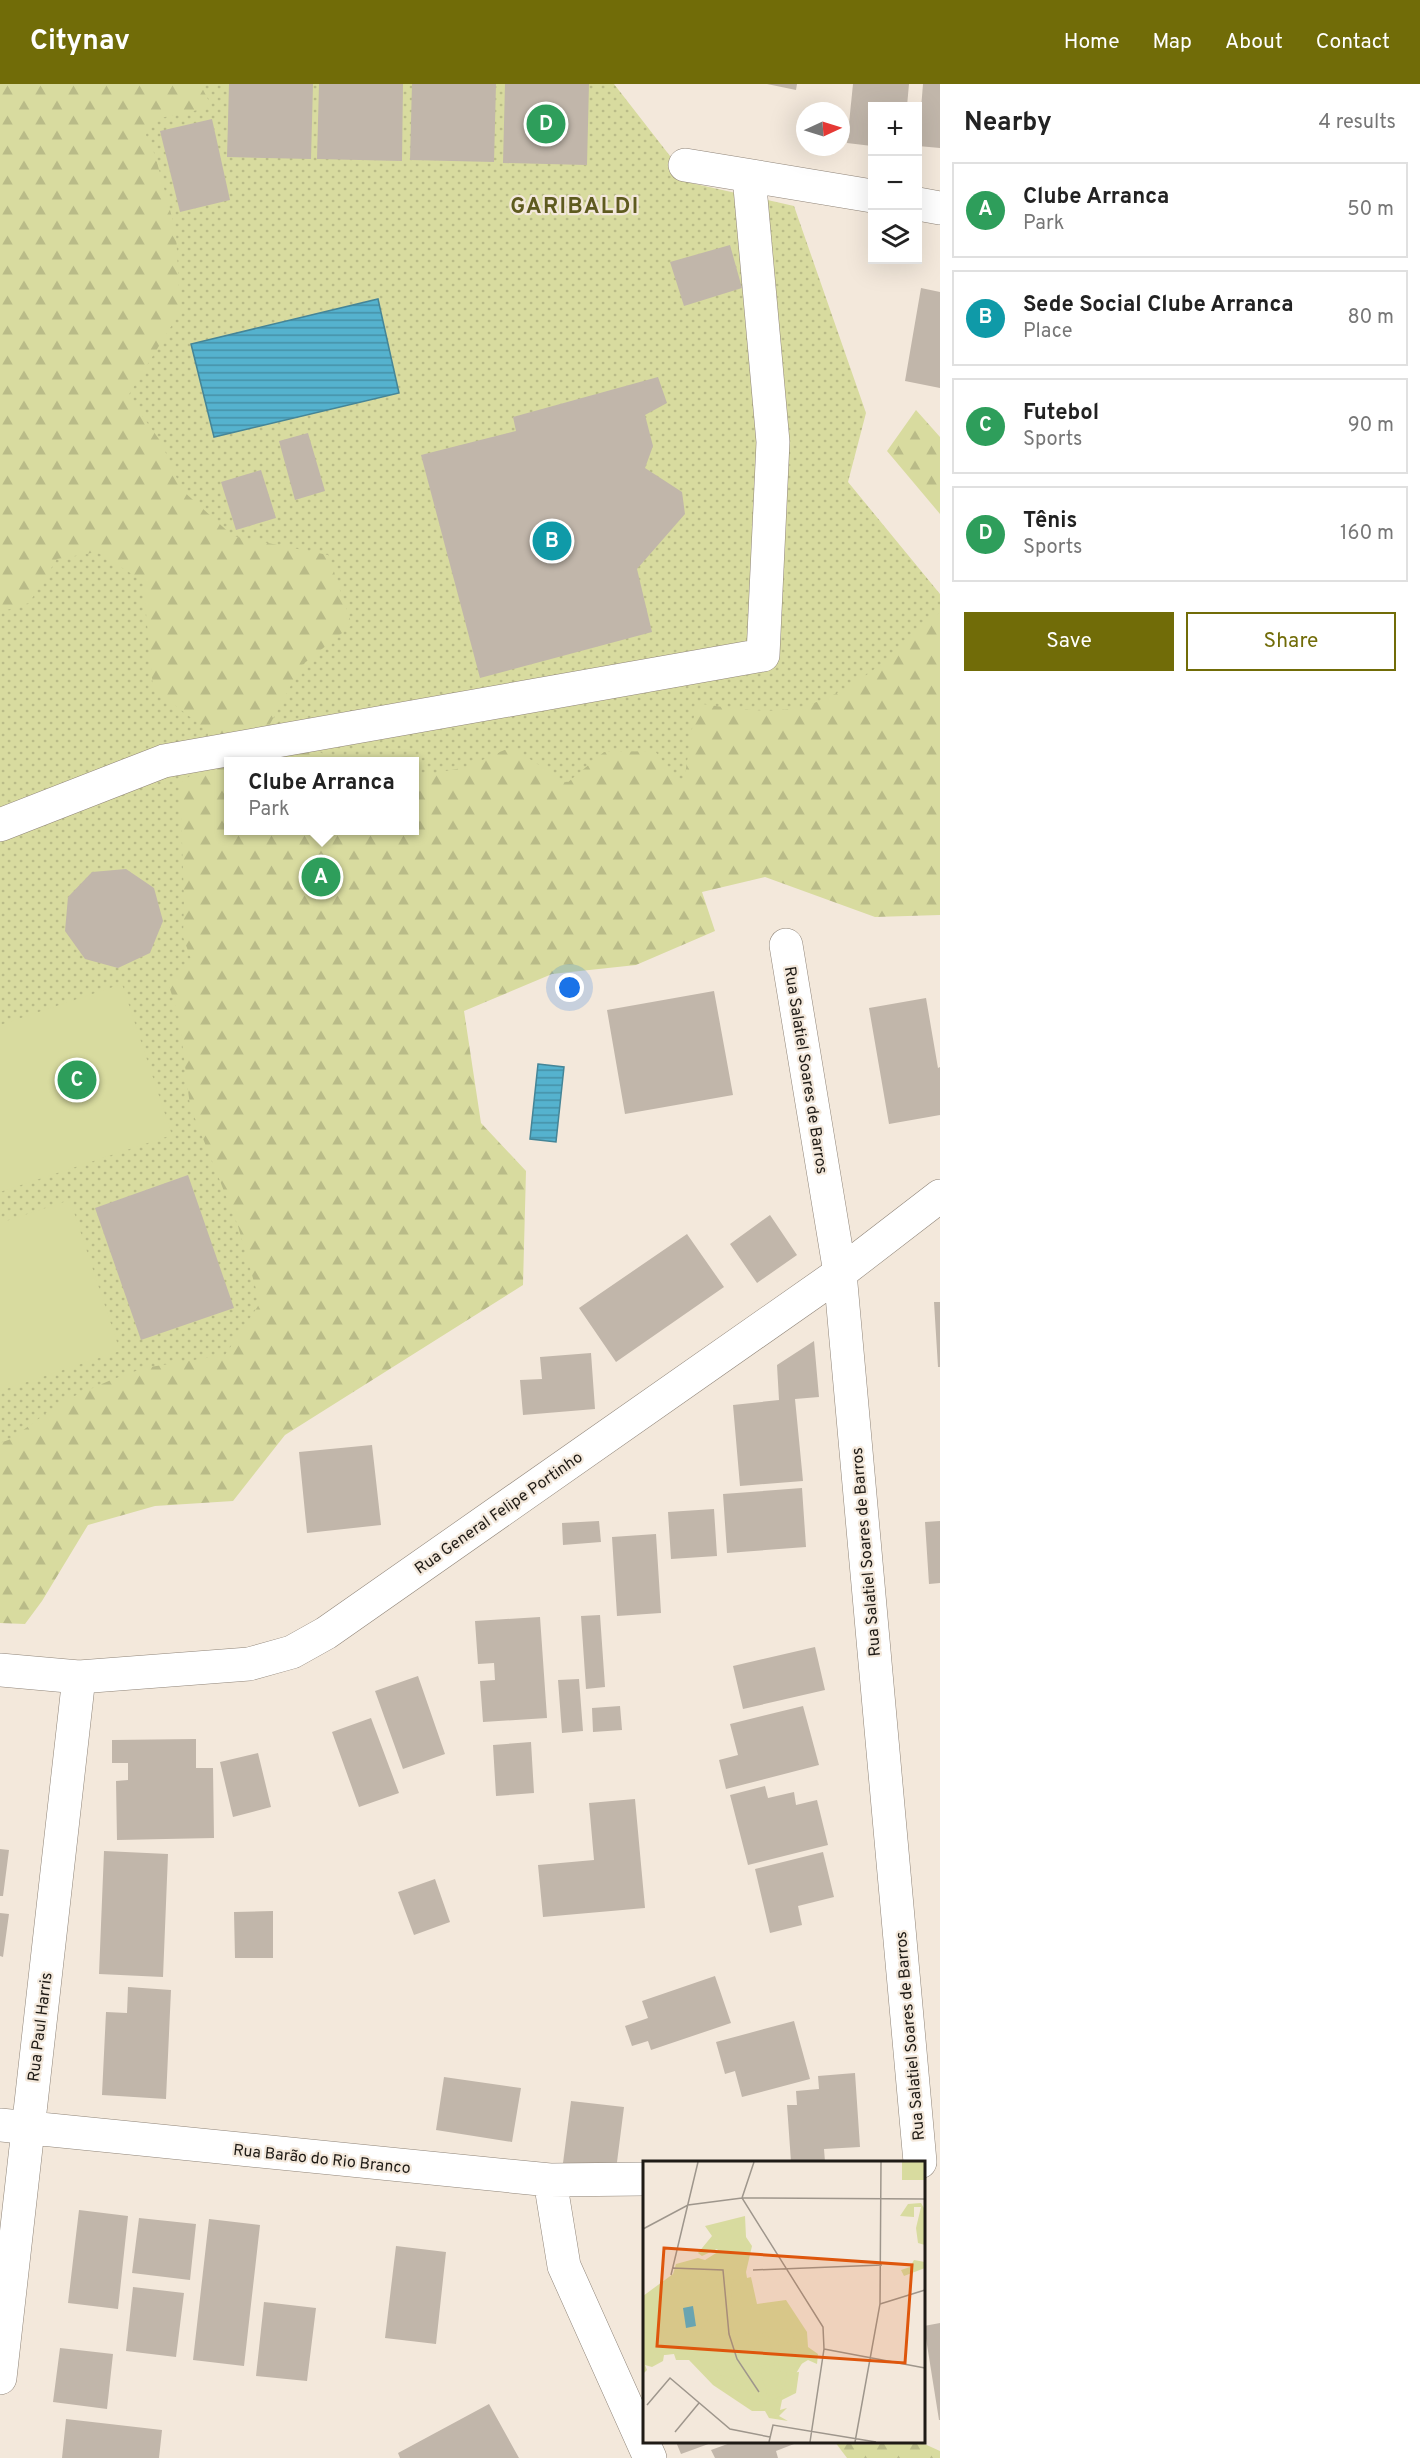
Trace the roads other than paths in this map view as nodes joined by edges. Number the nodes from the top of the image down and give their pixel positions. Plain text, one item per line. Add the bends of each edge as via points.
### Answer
1 (685, 165) dead end
2 (749, 176) junction
3 (868, 195) edge
4 (922, 205) edge
5 (940, 208) edge
6 (0, 825) edge
7 (786, 945) dead end
8 (940, 1196) edge
9 (840, 1273) junction
10 (0, 1670) edge
11 (79, 1677) junction
12 (14, 2127) edge
13 (920, 2161) edge
14 (940, 2174) edge
15 (925, 2175) edge
16 (643, 2179) edge
17 (550, 2180) junction
18 (0, 2378) edge
19 (643, 2442) edge
20 (643, 2443) edge
21 (650, 2458) edge

1 - 2 street
2 - 3 street
2 - 6 street via 773,442 763,655 164,761
4 - 5 street
7 - 9 street, Rua Salatiel Soares de Barros
8 - 9 street, Rua General Felipe Portinho
9 - 11 street, Rua General Felipe Portinho via 326,1633 292,1652 249,1664
9 - 13 street, Rua Salatiel Soares de Barros
10 - 11 street, Rua General Felipe Portinho
11 - 12 street, Rua Paul Harris
12 - 17 street, Rua Barão do Rio Branco
12 - 18 street, Rua Paul Harris
14 - 15 street
16 - 17 street, Rua Barão do Rio Branco
17 - 19 street via 564,2266
20 - 21 street

